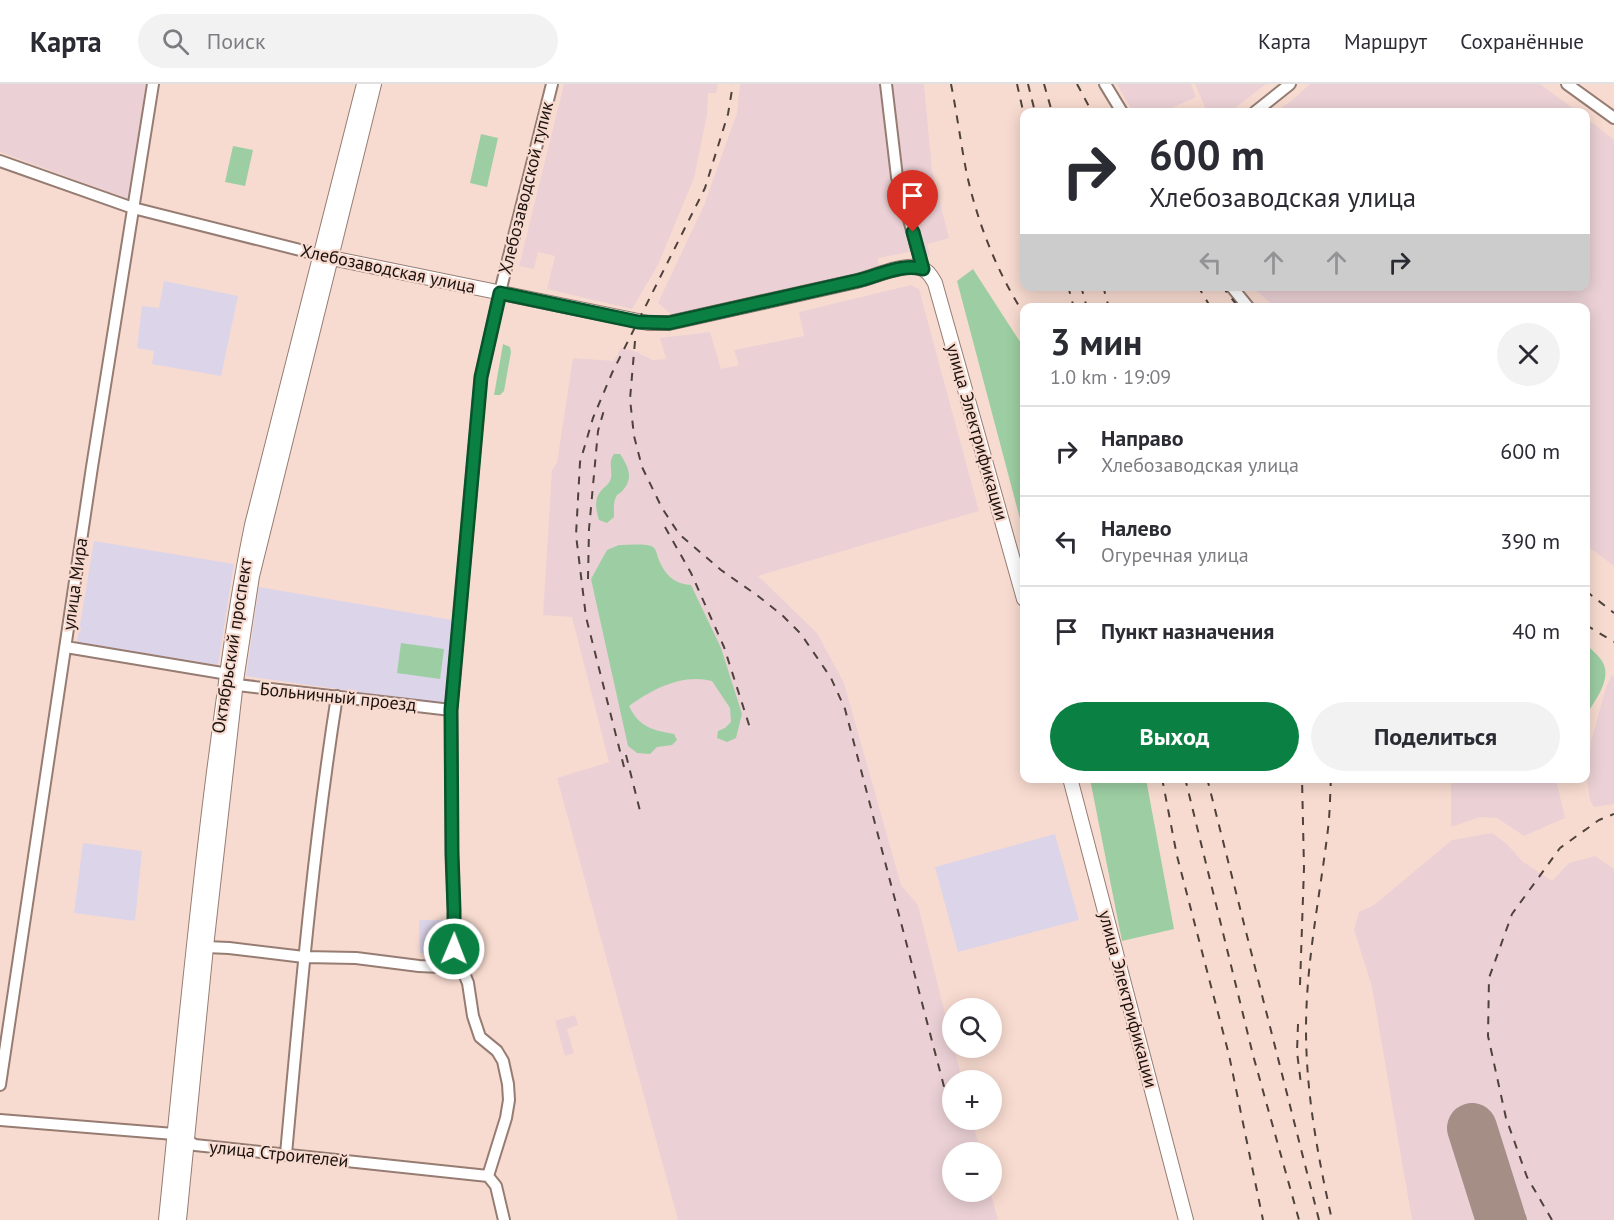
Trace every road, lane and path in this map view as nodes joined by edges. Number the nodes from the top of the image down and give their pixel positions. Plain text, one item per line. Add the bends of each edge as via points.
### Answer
1 (153, 84) edge
2 (364, 84) edge
3 (374, 84) edge
4 (552, 84) edge
5 (886, 84) edge
6 (1105, 84) edge
7 (1290, 84) edge
8 (1567, 84) edge
9 (1579, 88) edge
10 (1120, 108) edge
11 (1260, 108) edge
12 (1614, 118) edge
13 (0, 161) edge
14 (133, 208) junction
15 (326, 257) junction
16 (923, 269) junction
17 (1235, 291) edge
18 (500, 293) junction
19 (1245, 303) edge
20 (1020, 585) edge
21 (66, 647) junction
22 (231, 680) junction
23 (337, 696) junction
24 (451, 710) junction
25 (1071, 783) edge
26 (206, 947) junction
27 (304, 957) junction
28 (462, 968) junction
29 (0, 1085) edge
30 (0, 1120) edge
31 (180, 1138) junction
32 (286, 1154) junction
33 (488, 1176) junction
34 (165, 1220) edge
35 (179, 1220) edge
36 (504, 1220) edge
37 (1186, 1220) edge

1 - 14 street, улица Мира
2 - 15 main road, Октябрьский проспект
3 - 15 main road, Октябрьский проспект
4 - 18 street, Хлебозаводской тупик
5 - 16 street via 897,177
6 - 10 street
7 - 11 street
8 - 9 street
9 - 12 street
13 - 14 street, Хлебозаводская улица
14 - 15 street, Хлебозаводская улица
14 - 21 street, улица Мира
15 - 18 main road, Хлебозаводская улица
15 - 22 main road, Октябрьский проспект
16 - 18 main road, Хлебозаводская улица via 905,267 669,323 638,322
16 - 20 main road, улица Электрификации via 935,283
17 - 19 street
18 - 24 street, Хлебозаводской тупик via 481,377
21 - 22 street, Больничный проезд
21 - 29 street, улица Мира
22 - 23 street, Больничный проезд
22 - 26 main road, Октябрьский проспект
22 - 31 main road, Октябрьский проспект via 204,854
23 - 24 street, Больничный проезд
23 - 27 street
24 - 28 street, Хлебозаводской тупик via 454,949
25 - 37 main road, улица Электрификации
26 - 27 street
26 - 31 main road, Октябрьский проспект
27 - 28 street
27 - 32 street
28 - 33 street, Хлебозаводской тупик via 480,1037 503,1061 508,1084 506,1118
30 - 31 street, улица Строителей
31 - 32 street, улица Строителей via 195,1145
31 - 34 main road, Октябрьский проспект
31 - 35 main road, Октябрьский проспект
32 - 33 street, улица Строителей
33 - 36 street via 496,1186

